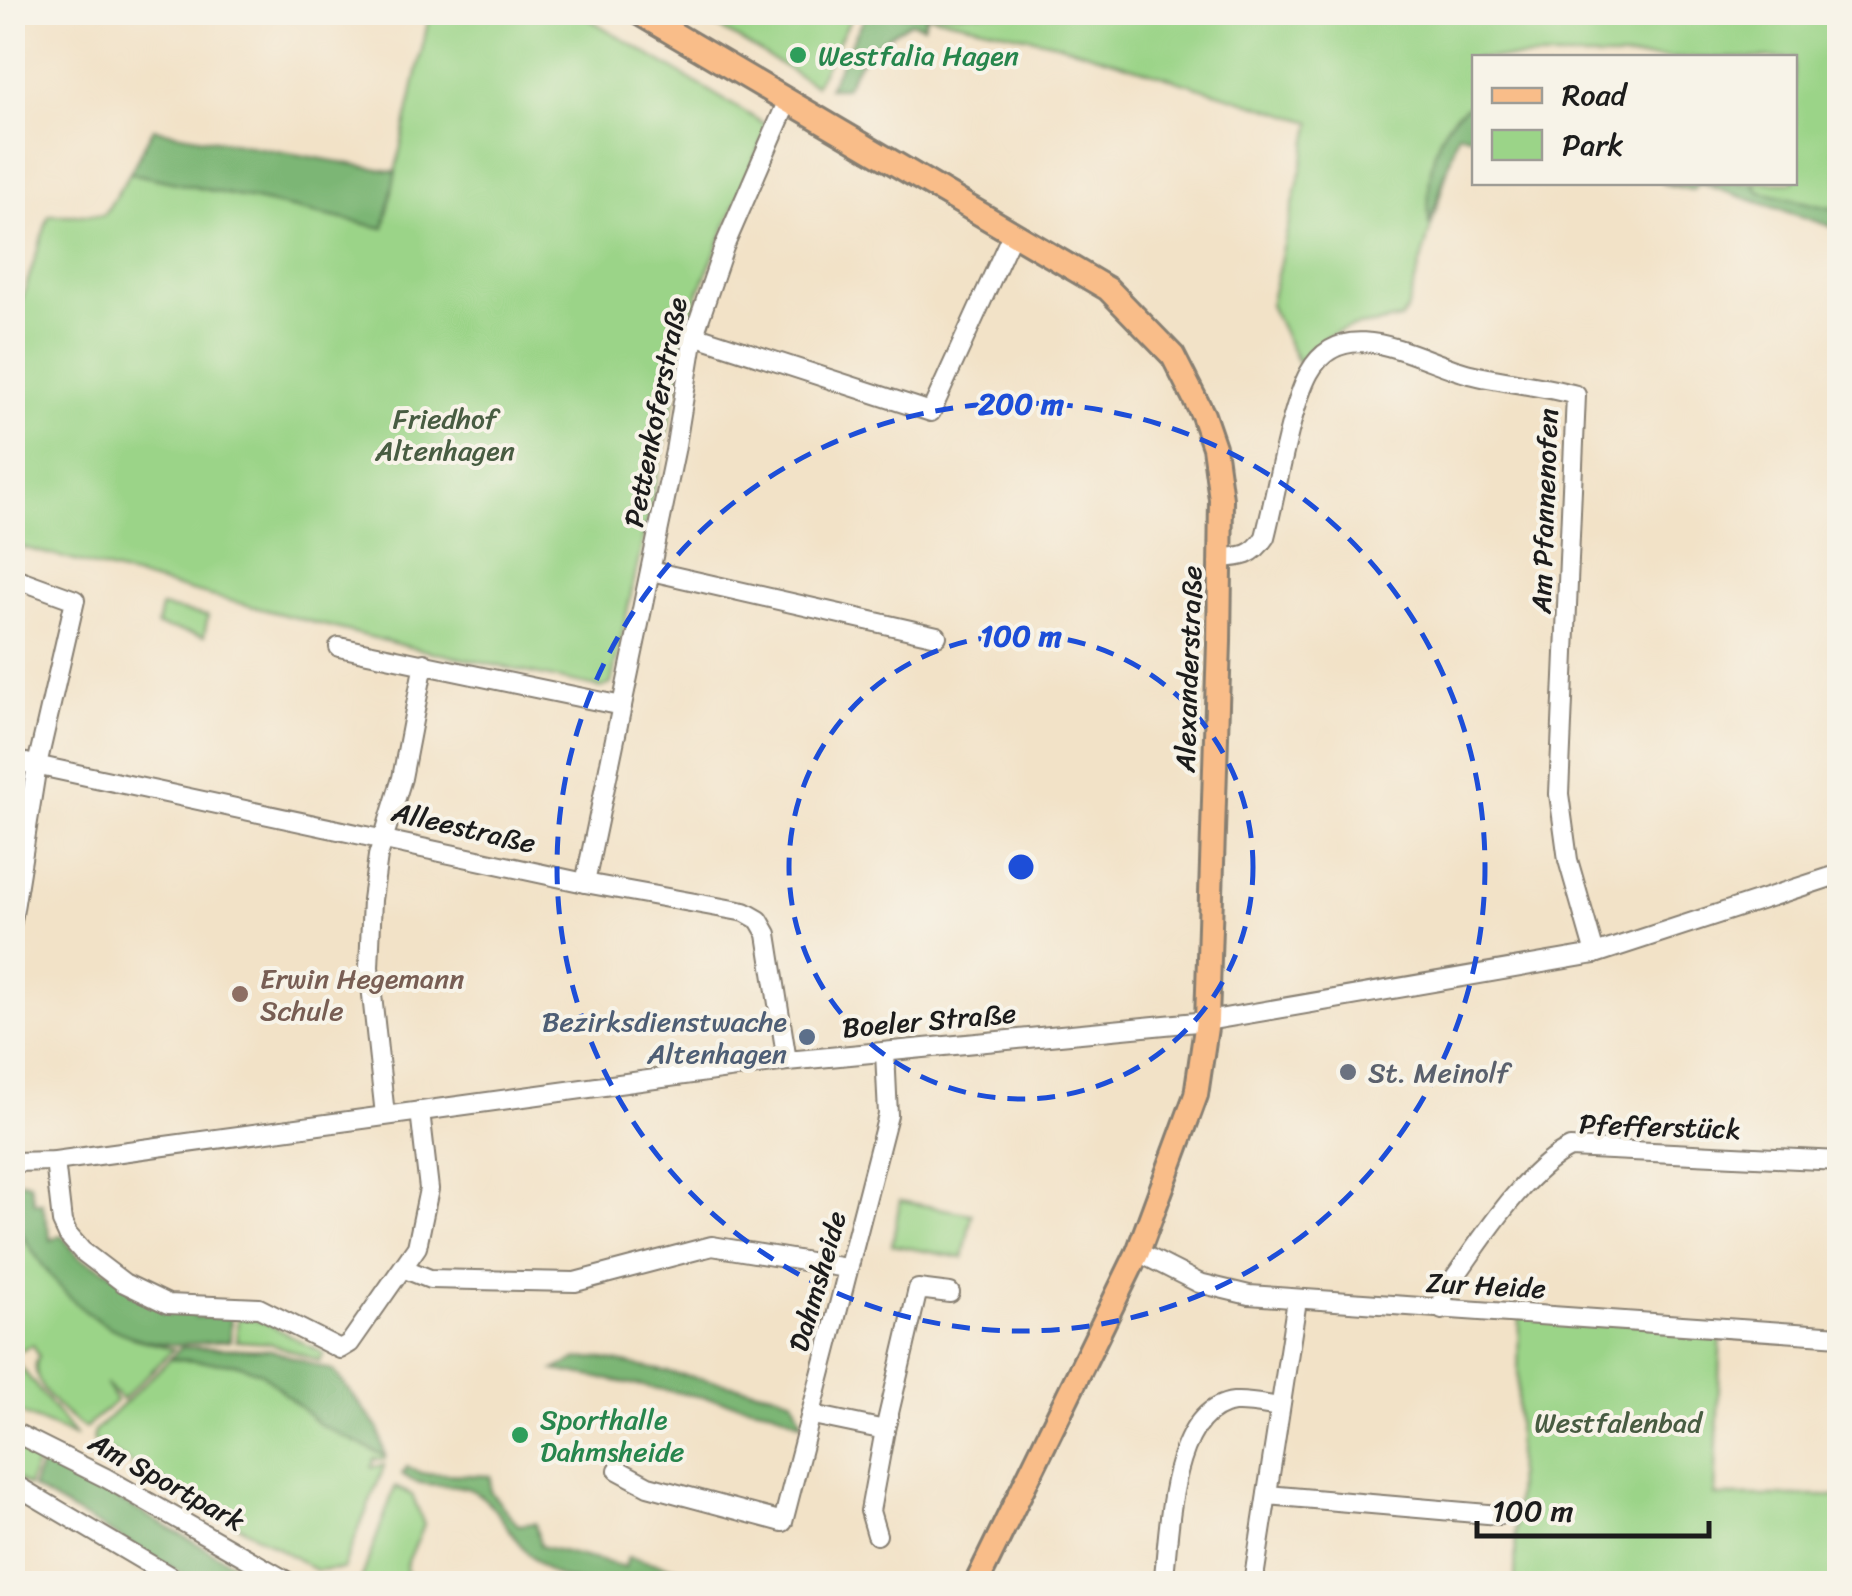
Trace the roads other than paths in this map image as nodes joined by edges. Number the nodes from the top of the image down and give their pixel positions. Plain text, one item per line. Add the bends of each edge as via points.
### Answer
1 (638, 12) edge
2 (788, 100) junction
3 (1013, 232) junction
4 (694, 335) junction
5 (1221, 558) junction
6 (651, 571) junction
7 (12, 577) edge
8 (938, 636) dead end
9 (339, 647) dead end
10 (424, 663) junction
11 (622, 706) junction
12 (12, 760) edge
13 (37, 765) junction
14 (384, 837) junction
15 (1840, 874) edge
16 (584, 883) junction
17 (12, 921) edge
18 (1595, 954) junction
19 (1207, 1021) junction
20 (885, 1052) junction
21 (788, 1061) junction
22 (420, 1111) junction
23 (384, 1115) junction
24 (55, 1161) junction
25 (1840, 1161) edge
26 (12, 1162) edge
27 (1138, 1252) junction
28 (846, 1268) junction
29 (405, 1269) junction
30 (950, 1293) dead end
31 (1297, 1300) junction
32 (1442, 1310) junction
33 (1840, 1336) edge
34 (1280, 1407) junction
35 (813, 1416) junction
36 (885, 1430) junction
37 (12, 1431) edge
38 (618, 1470) dead end
39 (13, 1485) edge
40 (1267, 1495) junction
41 (1499, 1515) dead end
42 (877, 1535) dead end
43 (183, 1584) edge
44 (292, 1584) edge
45 (976, 1584) edge
46 (1163, 1584) edge
47 (1253, 1584) edge

1 - 2 main road, Alexanderstraße
2 - 3 main road, Alexanderstraße
2 - 4 street, Pettenkoferstraße
3 - 4 street via 930,412
3 - 5 main road, Alexanderstraße via 1108,289 1173,356 1214,447
4 - 6 street, Pettenkoferstraße
5 - 18 street, Am Pfannenofen via 1257,550 1306,382 1322,358 1342,346 1376,343 1470,374 1576,395 1559,794 1568,860
5 - 19 main road, Alexanderstraße
6 - 8 street, Pettenkoferstraße
6 - 11 street, Pettenkoferstraße
7 - 13 street via 76,600
9 - 10 street
10 - 11 street
10 - 14 street
11 - 16 street, Pettenkoferstraße
12 - 13 street, Alleestraße
13 - 14 street, Alleestraße
13 - 17 street
14 - 16 street, Alleestraße
14 - 23 street via 369,967
15 - 18 street, Boeler Straße
16 - 21 street, Alleestraße via 737,910 759,920 770,943
18 - 19 street, Boeler Straße
19 - 20 street, Boeler Straße
19 - 27 main road, Alexanderstraße via 1190,1119
20 - 21 street, Boeler Straße
20 - 28 street, Dahmsheide via 888,1115 856,1252
21 - 22 street, Boeler Straße
22 - 23 street, Boeler Straße
22 - 29 street via 429,1189 417,1247
23 - 24 street, Boeler Straße
24 - 26 street, Boeler Straße
24 - 29 street via 68,1235 124,1284 168,1304 259,1308 344,1349
25 - 32 street, Pfefferstück via 1570,1148 1546,1160 1444,1292
27 - 31 street, Zur Heide via 1214,1288
27 - 45 main road, Alexanderstraße
28 - 29 street via 712,1246 575,1282 430,1279
28 - 35 street, Dahmsheide
30 - 36 street via 918,1289
31 - 32 street, Zur Heide
31 - 34 street
32 - 33 street, Zur Heide
34 - 40 street
34 - 46 street via 1233,1402 1212,1410 1190,1433
35 - 36 street
35 - 38 street, Dahmsheide via 784,1522 648,1486
36 - 42 street via 870,1511
37 - 44 street, Am Sportpark
39 - 43 street
40 - 41 street
40 - 47 street

